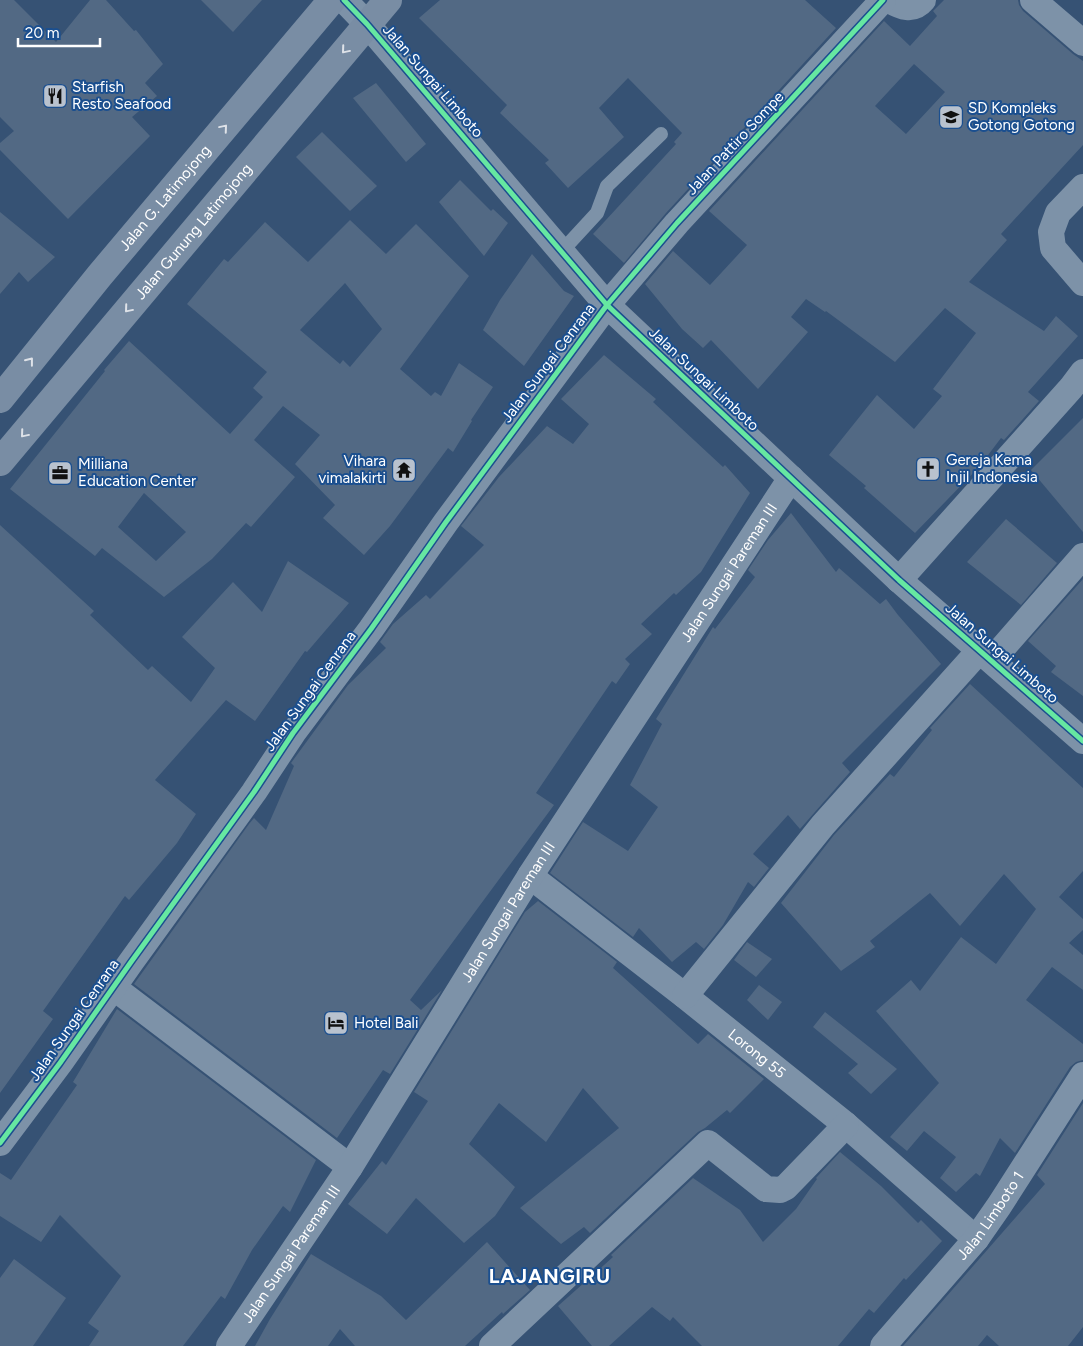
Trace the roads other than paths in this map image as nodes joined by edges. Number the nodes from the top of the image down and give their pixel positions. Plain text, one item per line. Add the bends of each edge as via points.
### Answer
1 (332, 0) edge
2 (344, 0) edge
3 (388, 0) edge
4 (883, 0) edge
5 (889, 0) edge
6 (923, 0) edge
7 (1034, 0) edge
8 (367, 24) junction
9 (1083, 43) edge
10 (661, 134) dead end
11 (1083, 187) edge
12 (562, 251) junction
13 (1083, 284) edge
14 (607, 304) junction
15 (5, 384) edge
16 (1079, 386) edge
17 (0, 462) edge
18 (790, 478) junction
19 (1083, 556) edge
20 (899, 580) junction
21 (986, 655) junction
22 (1083, 742) edge
23 (530, 876) junction
24 (113, 987) junction
25 (685, 996) junction
26 (1083, 1075) edge
27 (846, 1125) junction
28 (0, 1142) edge
29 (350, 1167) junction
30 (976, 1239) junction
31 (229, 1346) edge
32 (492, 1346) edge
33 (883, 1346) edge

15 -> 1 main road, Jalan G. Latimojong
2 - 8 street, Jalan Sungai Limboto
3 - 8 main road, Jalan Gunung Latimojong
4 - 14 street, Jalan Pattiro Sompe
5 - 6 street via 906,8 919,5
7 - 9 street
8 - 12 street, Jalan Sungai Limboto
8 -> 17 main road, Jalan Gunung Latimojong
10 - 12 lane via 608,186 597,212
11 - 13 street via 1058,213 1051,232 1054,248
12 - 14 street, Jalan Sungai Limboto
14 - 18 street, Jalan Sungai Limboto
14 - 24 street, Jalan Sungai Cenrana via 293,733
16 - 20 street
18 - 20 street, Jalan Sungai Limboto
18 - 23 street, Jalan Sungai Pareman III
19 - 21 street
20 - 21 street, Jalan Sungai Limboto
21 - 22 street, Jalan Sungai Limboto
21 - 25 street via 823,826
23 - 25 street, Lorong 55
23 - 29 street, Jalan Sungai Pareman III
24 - 28 street, Jalan Sungai Cenrana
24 - 29 street
25 - 27 street, Lorong 55
26 - 30 street, Jalan Limboto 1
27 - 30 street, Lorong 55
27 - 32 street via 780,1190 766,1189 708,1143
29 - 31 street, Jalan Sungai Pareman III
30 - 33 street, Jalan Limboto 1

